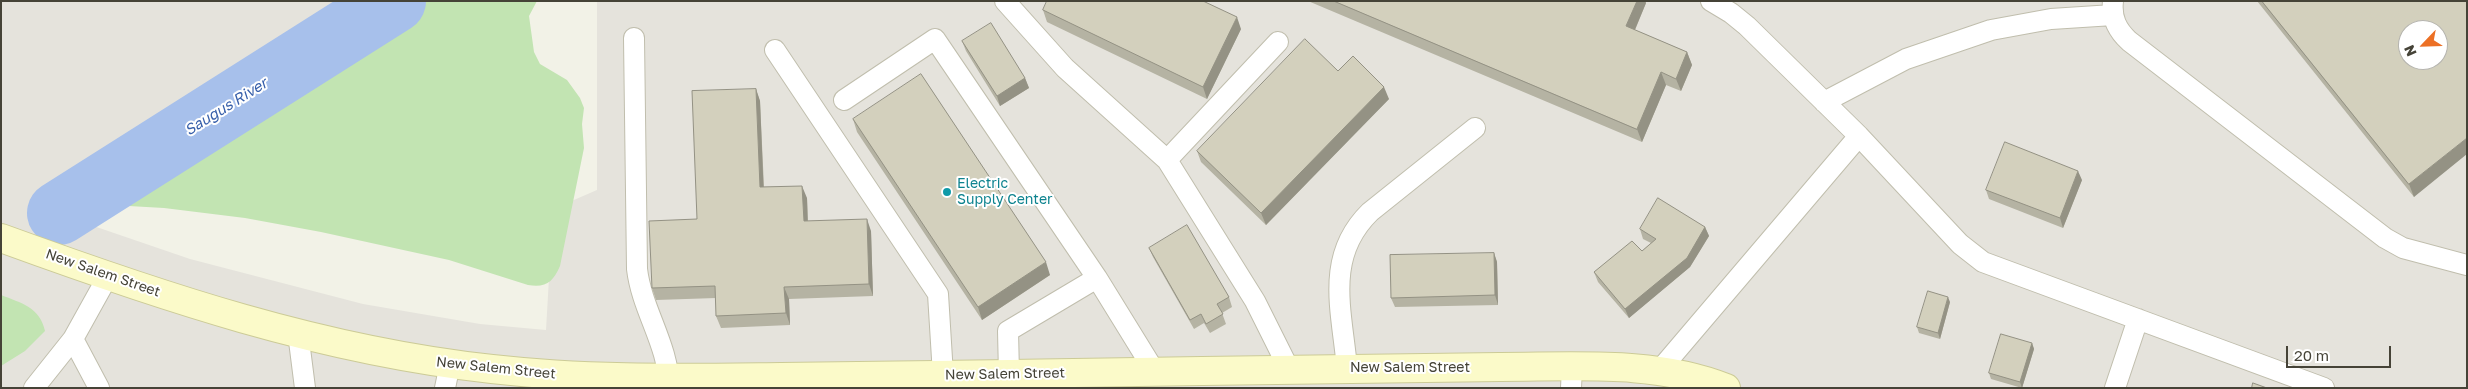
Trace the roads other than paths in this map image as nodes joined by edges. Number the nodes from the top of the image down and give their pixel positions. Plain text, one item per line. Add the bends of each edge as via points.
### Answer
1 (1005, 1) edge
2 (1711, 1) edge
3 (2113, 8) edge
4 (634, 38) dead end
5 (1278, 42) dead end
6 (775, 50) dead end
7 (844, 100) dead end
8 (1824, 102) junction
9 (1475, 128) dead end
10 (1859, 136) junction
11 (1167, 160) junction
12 (1, 238) edge
13 (2467, 265) edge
14 (108, 276) junction
15 (1097, 278) junction
16 (2138, 319) junction
17 (298, 333) junction
18 (73, 339) junction
19 (1347, 368) junction
20 (1290, 369) junction
21 (1659, 371) junction
22 (1155, 372) junction
23 (1009, 374) junction
24 (943, 375) junction
25 (448, 376) edge
26 (1572, 377) edge
27 (608, 382) edge
28 (669, 383) edge
29 (1715, 386) edge
30 (34, 388) edge
31 (99, 388) edge
32 (305, 388) edge
33 (2115, 388) edge
34 (2324, 388) edge

1 - 11 lane via 1066,68
2 - 8 lane via 1747,26
3 - 8 lane via 1991,30 1906,59
3 - 13 lane via 2116,27 2128,41 2390,242
4 - 28 lane via 637,269 642,296 666,357
5 - 11 lane
6 - 24 lane via 938,294
7 - 15 lane via 934,39
8 - 10 lane
9 - 19 lane via 1370,212 1348,241 1340,276
10 - 16 lane via 1975,257
10 - 21 lane
11 - 20 lane via 1255,300
12 - 14 street, New Salem Street
14 - 17 street, New Salem Street
14 - 18 lane
15 - 22 lane
15 - 23 lane via 1008,331
16 - 33 lane
16 - 34 lane
17 - 25 street, New Salem Street
17 - 32 lane
18 - 30 lane
18 - 31 lane
19 - 20 street, New Salem Street
19 - 26 street, New Salem Street
20 - 22 street, New Salem Street
21 - 26 street, New Salem Street
21 - 29 street, New Salem Street
22 - 23 street, New Salem Street
23 - 24 street, New Salem Street
24 - 28 street, New Salem Street
25 - 27 street, New Salem Street via 492,369
27 - 28 street, New Salem Street

